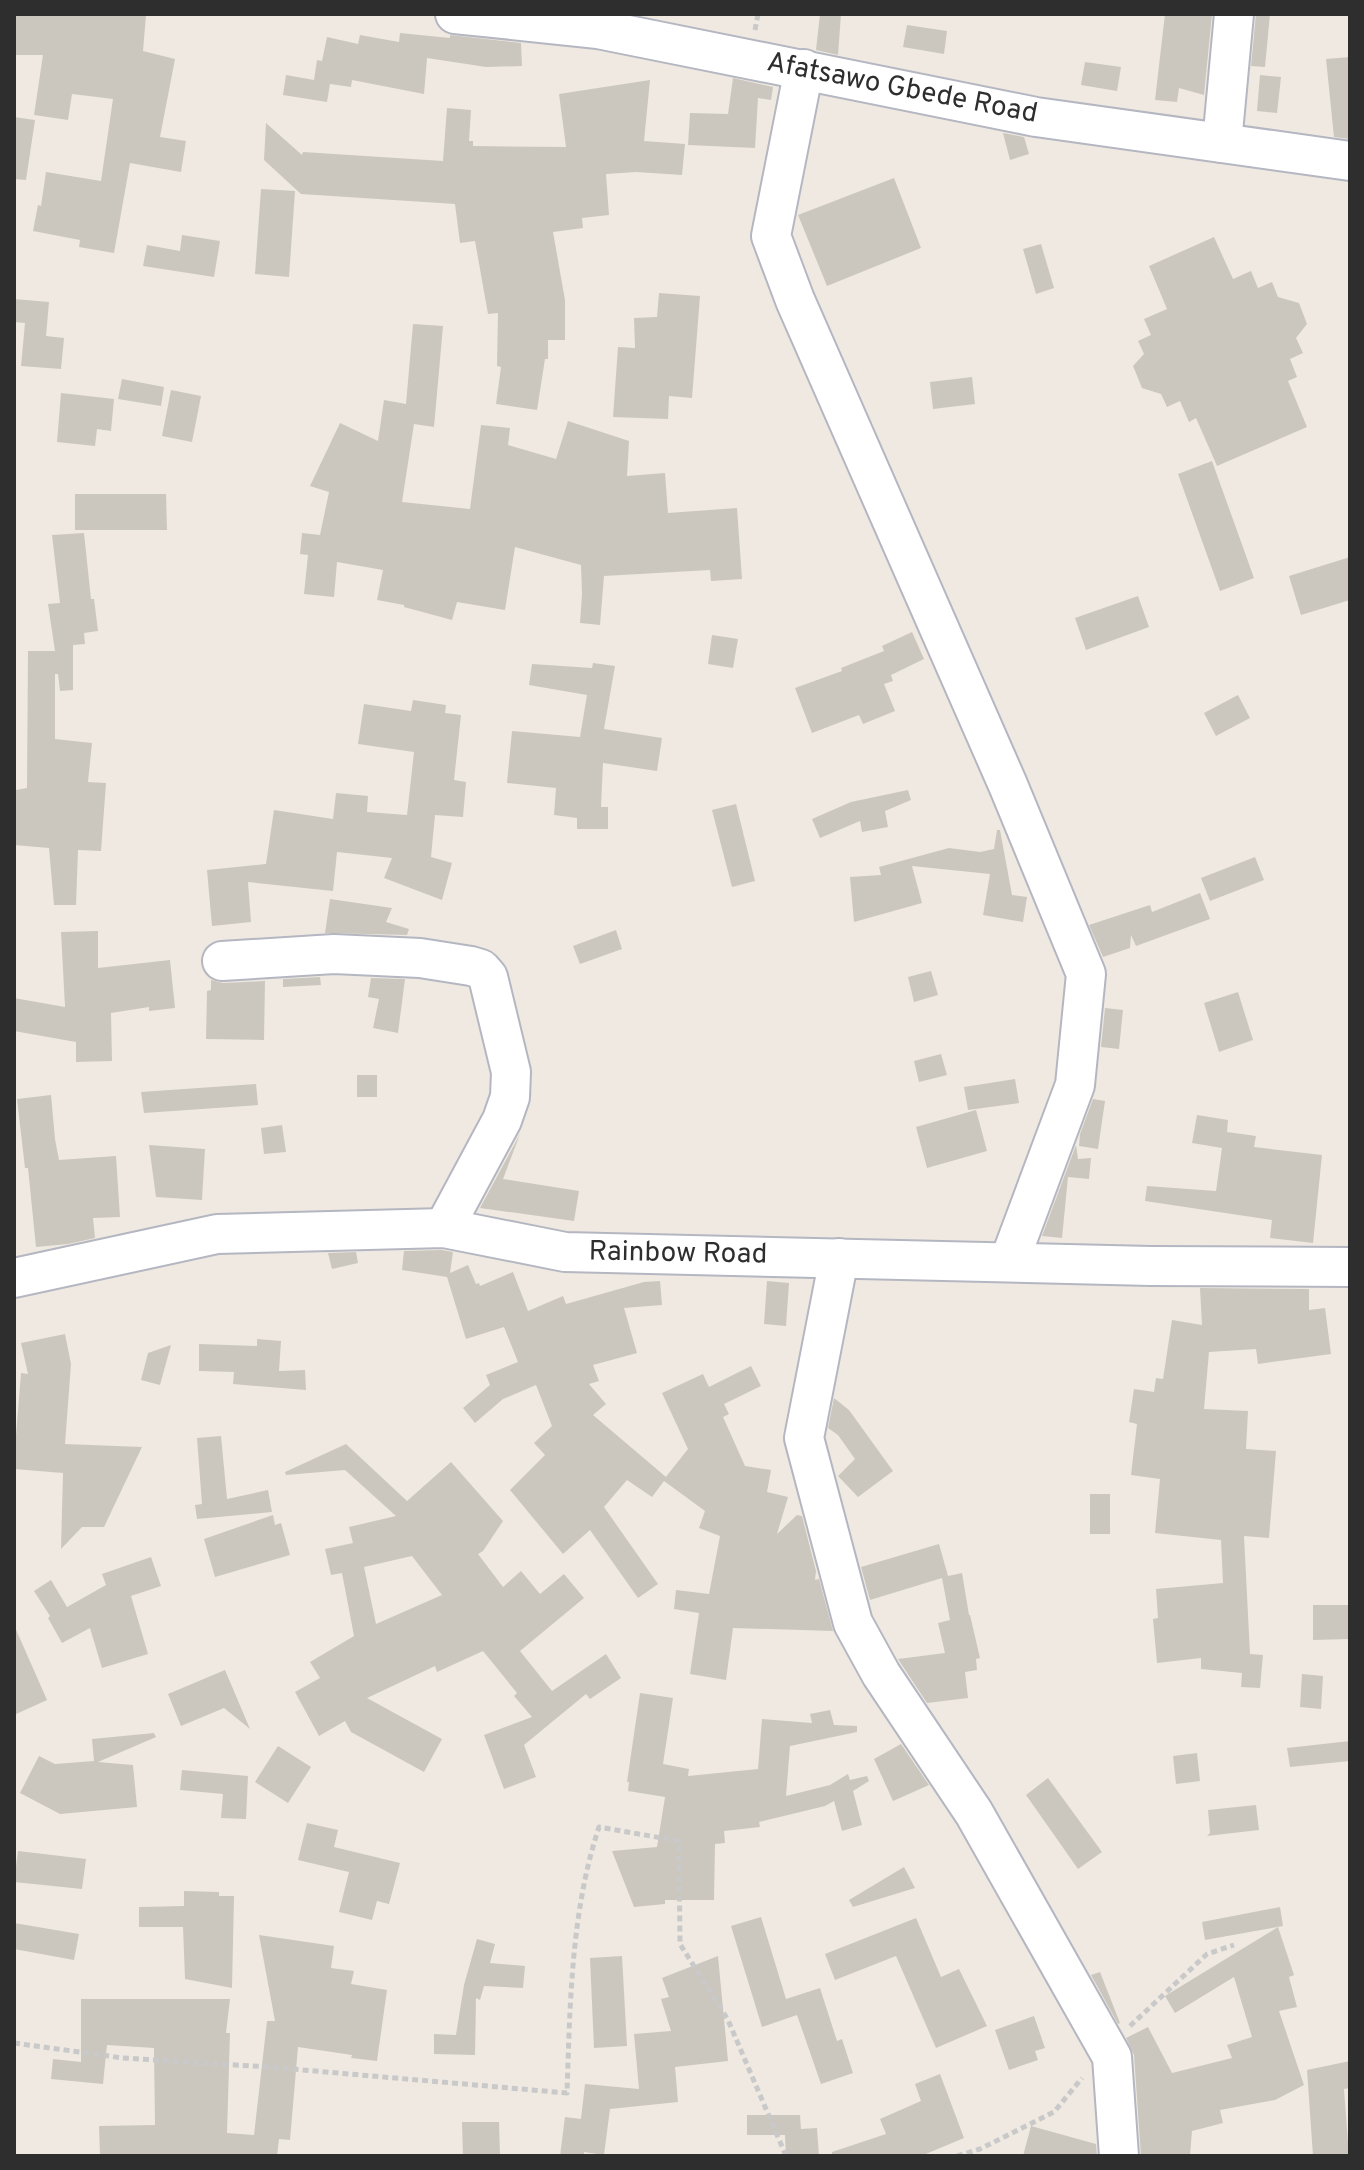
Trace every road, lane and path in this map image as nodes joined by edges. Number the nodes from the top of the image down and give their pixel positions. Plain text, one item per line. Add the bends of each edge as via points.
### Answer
1 (455, 14) edge
2 (1234, 14) edge
3 (804, 69) junction
4 (1222, 143) junction
5 (1350, 161) edge
6 (222, 961) dead end
7 (444, 1228) junction
8 (839, 1258) junction
9 (1009, 1262) junction
10 (1350, 1267) edge
11 (14, 1278) edge
12 (14, 2043) edge
13 (786, 2156) edge
14 (1119, 2156) edge

1 - 3 street, Afatsawo Gbede Road via 598,29
2 - 4 street
3 - 4 street, Afatsawo Gbede Road via 1036,117
3 - 9 street via 771,236 1086,974 1075,1085
4 - 5 street, Afatsawo Gbede Road
6 - 7 street via 334,954 420,958 471,966 488,977 511,1072 510,1097
7 - 8 street, Rainbow Road via 565,1252
7 - 11 street, Rainbow Road via 217,1234
8 - 9 street, Rainbow Road
8 - 14 street via 804,1438 853,1623 974,1813 1112,2057
9 - 10 street, Rainbow Road
12 - 13 path via 123,2058 567,2093 578,1919 599,1827 679,1841 680,1944 728,2020

